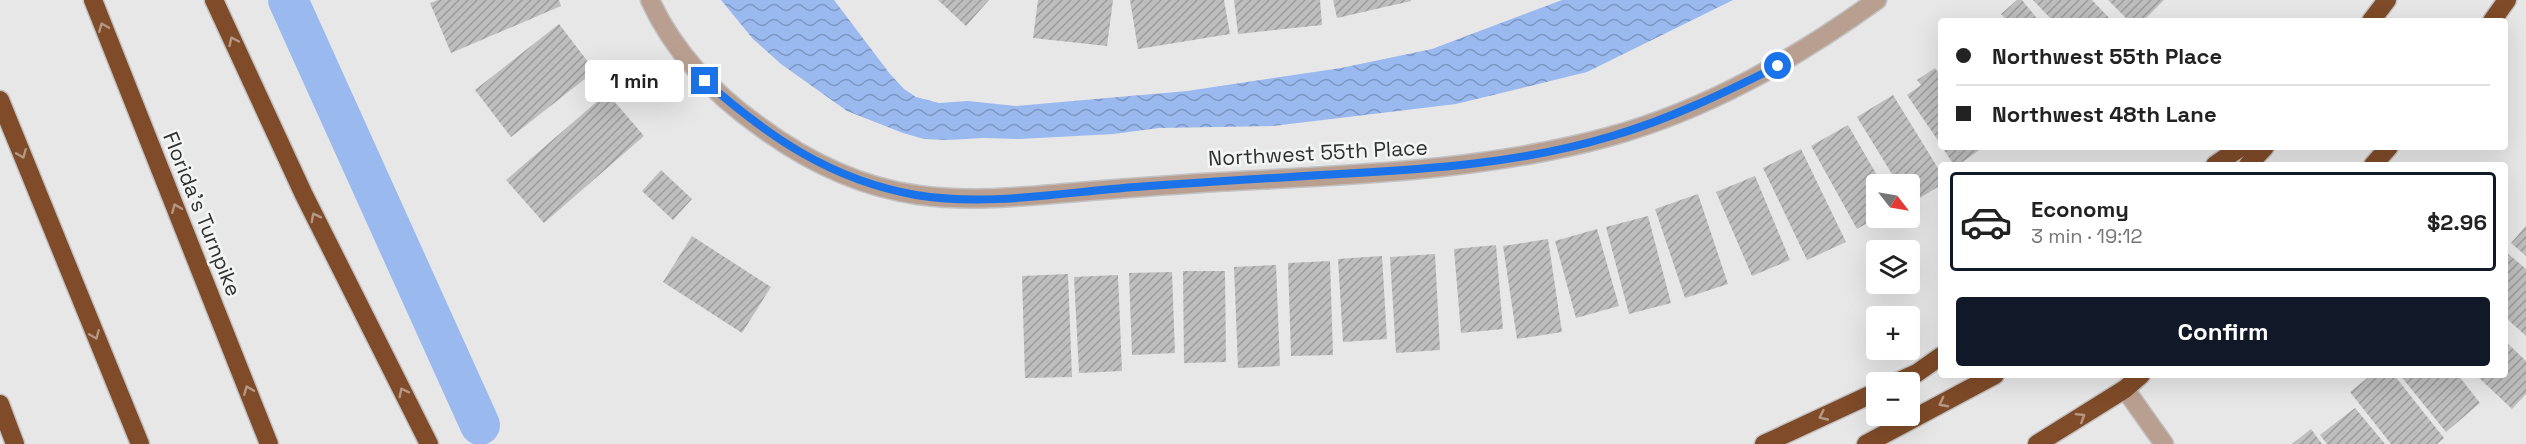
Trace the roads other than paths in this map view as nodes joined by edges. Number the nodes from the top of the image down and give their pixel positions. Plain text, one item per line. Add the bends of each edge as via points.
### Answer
1 (93, 0) edge
2 (214, 0) edge
3 (650, 0) edge
4 (1877, 0) edge
5 (2387, 0) edge
6 (2507, 0) edge
7 (2373, 18) edge
8 (2494, 18) edge
9 (0, 100) edge
10 (2237, 150) edge
11 (2262, 150) edge
12 (2386, 150) edge
13 (2219, 162) edge
14 (2251, 162) edge
15 (2376, 162) edge
16 (1938, 358) edge
17 (1918, 372) edge
18 (1989, 378) edge
19 (2138, 378) edge
20 (2125, 389) junction
21 (1866, 397) edge
22 (0, 404) edge
23 (15, 444) edge
24 (140, 444) edge
25 (269, 444) edge
26 (429, 444) edge
27 (1764, 444) edge
28 (1866, 444) edge
29 (2037, 444) edge
30 (2164, 444) edge

25 -> 1 highway, Florida's Turnpike
26 -> 2 highway via 304,195
3 - 4 street, Northwest 55th Place via 677,46 705,81 785,145 826,167 870,183 917,195 957,198 1013,198 1444,168 1556,150 1612,136 1715,98 1778,66
5 - 7 highway
6 - 8 highway
9 -> 24 highway
10 - 13 highway
11 - 14 highway
12 - 15 highway
16 - 17 highway
18 -> 28 highway
19 - 20 highway
29 -> 20 highway
20 - 30 street
21 -> 27 highway
22 - 23 highway

